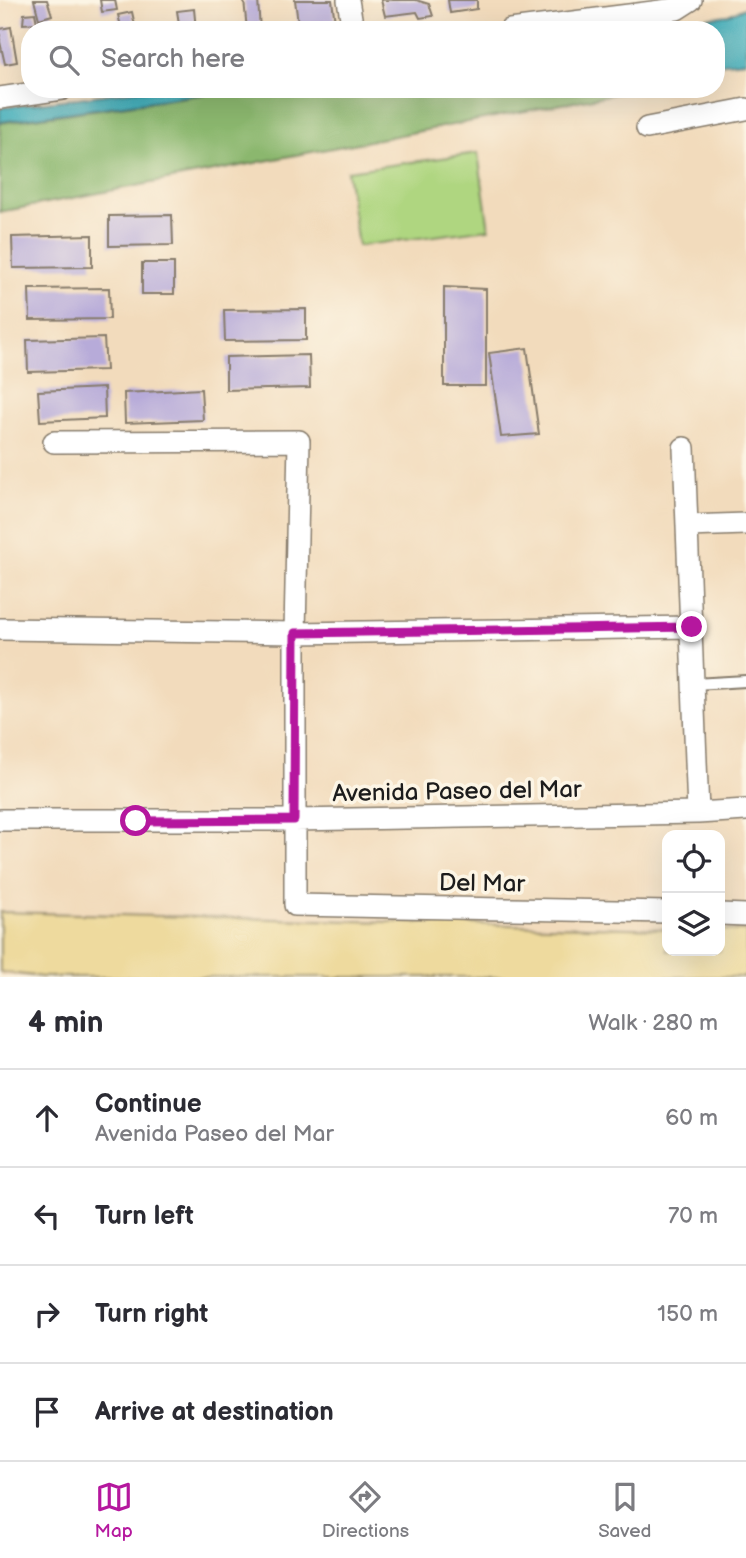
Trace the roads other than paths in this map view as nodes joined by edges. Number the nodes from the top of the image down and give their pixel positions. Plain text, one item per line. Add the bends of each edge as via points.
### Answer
1 (348, 0) edge
2 (691, 0) edge
3 (352, 21) edge
4 (581, 21) edge
5 (21, 95) edge
6 (0, 98) edge
7 (746, 109) edge
8 (647, 128) dead end
9 (54, 442) dead end
10 (684, 448) dead end
11 (746, 524) edge
12 (688, 526) junction
13 (692, 627) junction
14 (0, 629) edge
15 (295, 633) junction
16 (746, 681) edge
17 (694, 684) junction
18 (746, 810) edge
19 (698, 813) junction
20 (0, 820) edge
21 (294, 820) junction
22 (662, 912) edge
23 (725, 914) edge
24 (746, 915) edge

1 - 3 street
2 - 4 street via 677,9
5 - 6 street
7 - 8 street
9 - 15 street via 299,441
10 - 12 street
11 - 12 street
12 - 13 street
13 - 15 street
13 - 17 street
14 - 15 street
15 - 21 street
16 - 17 lane
17 - 19 street
18 - 19 street, Avenida Paseo del Mar
19 - 21 street, Avenida Paseo del Mar
20 - 21 street, Avenida Paseo del Mar
21 - 22 street, Del Mar via 295,905
23 - 24 street

